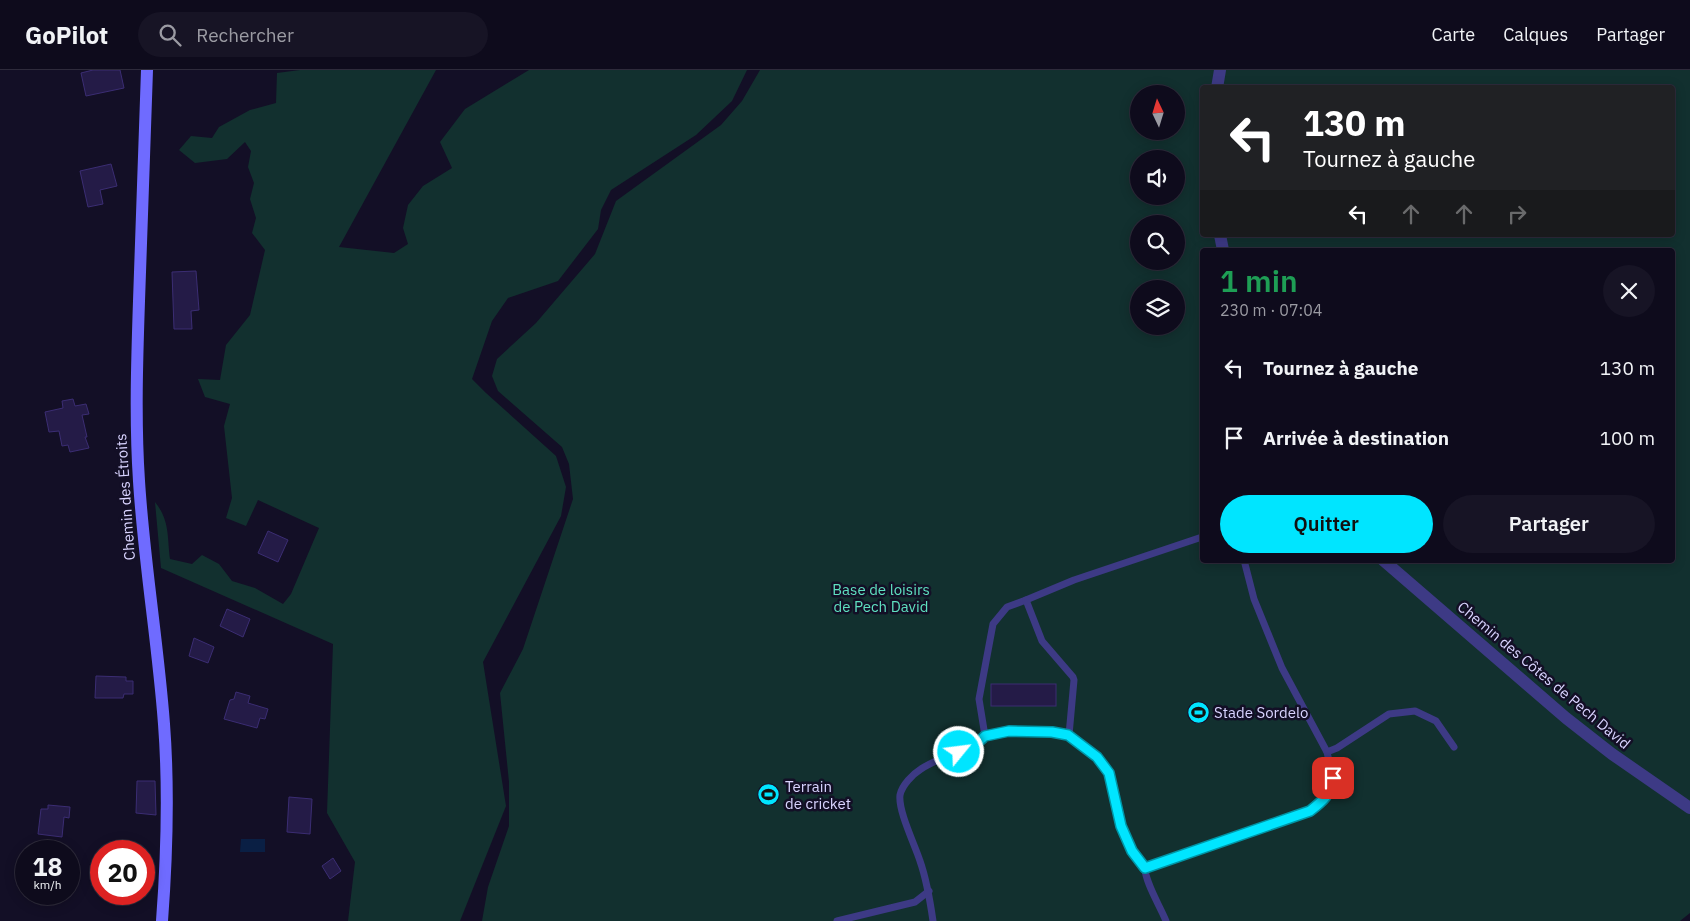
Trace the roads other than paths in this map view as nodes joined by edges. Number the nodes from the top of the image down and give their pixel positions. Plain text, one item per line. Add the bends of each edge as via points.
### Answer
1 (147, 70) edge
2 (1220, 70) edge
3 (1218, 85) edge
4 (1200, 538) edge
5 (1245, 563) edge
6 (1386, 563) edge
7 (1026, 600) junction
8 (1068, 735) junction
9 (985, 736) junction
10 (1454, 747) dead end
11 (1328, 752) junction
12 (1690, 808) edge
13 (1145, 868) junction
14 (929, 891) junction
15 (162, 921) edge
16 (838, 921) edge
17 (932, 921) edge
18 (1166, 921) edge

1 - 15 main road, Chemin des Étroits via 136,426 168,794
2 - 3 street
4 - 7 lane via 1074,580
5 - 11 lane via 1254,599 1282,668
6 - 12 street, Chemin des Côtes de Pech David via 1566,718
7 - 8 lane via 1042,641 1074,680
7 - 9 lane via 1007,607 993,624 979,699
8 - 9 lane via 1009,731
8 - 13 lane via 1097,757 1109,773 1121,826 1132,851
9 - 14 lane via 975,745 922,768 909,779 900,794 901,809
10 - 11 lane via 1436,721 1415,711 1389,714
11 - 13 lane via 1333,778 1331,789 1324,800 1310,811
13 - 18 lane via 1145,877
14 - 16 lane via 915,902
14 - 17 lane

